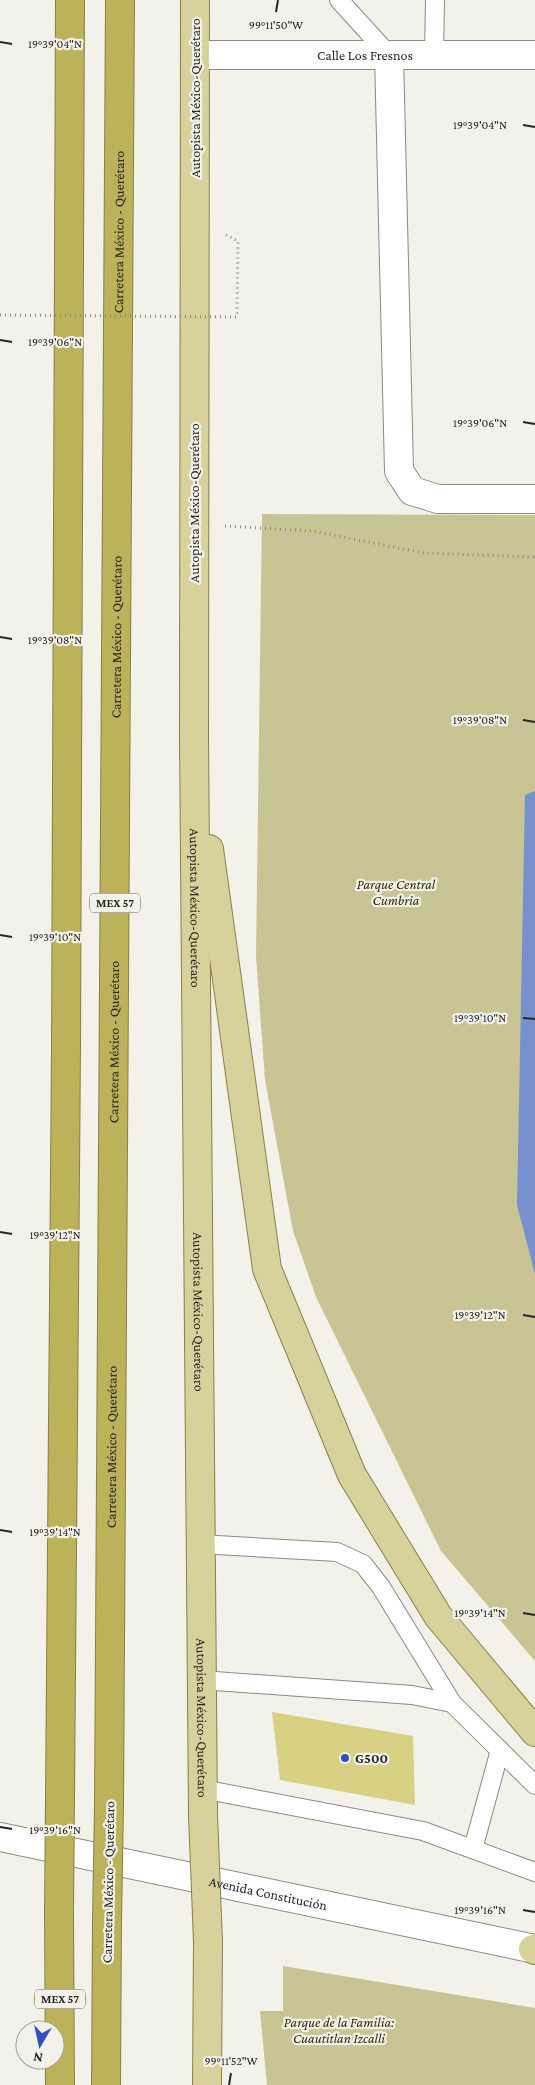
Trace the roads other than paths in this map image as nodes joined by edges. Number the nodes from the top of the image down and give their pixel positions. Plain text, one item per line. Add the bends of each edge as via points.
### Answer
1 (70, 0) edge
2 (120, 0) edge
3 (195, 0) edge
4 (339, 0) edge
5 (435, 0) edge
6 (195, 55) junction
7 (389, 55) junction
8 (434, 55) junction
9 (535, 55) edge
10 (535, 499) edge
11 (194, 738) junction
12 (200, 1544) junction
13 (201, 1680) junction
14 (452, 1703) junction
15 (535, 1732) edge
16 (500, 1750) junction
17 (535, 1785) edge
18 (202, 1802) junction
19 (0, 1837) edge
20 (473, 1849) junction
21 (535, 1872) edge
22 (534, 1949) edge
23 (60, 2085) edge
24 (106, 2085) edge
25 (207, 2085) edge

1 - 23 highway, MEX 57, bridge
2 - 24 highway, Carretera México - Querétaro / MEX 57, bridge
3 - 6 main road, Autopista México-Querétaro
4 - 7 lane
5 - 8 lane
6 - 7 street, Calle Los Fresnos
6 - 11 main road, Autopista México-Querétaro
7 - 8 street, Calle Los Fresnos
7 - 10 street via 399,471 412,491 438,499
8 - 9 street, Calle Los Fresnos
11 - 12 main road, Autopista México-Querétaro
11 - 15 main road via 267,1269 352,1475 438,1616
12 - 13 main road, Autopista México-Querétaro
12 - 14 lane via 337,1552 363,1564 381,1587
13 - 14 lane via 412,1695
13 - 18 main road, Autopista México-Querétaro
14 - 16 lane
16 - 17 lane
16 - 20 lane
18 - 20 lane via 423,1832
18 - 25 main road, Autopista México-Querétaro, bridge via 208,1942
19 - 22 street, Avenida Constitución
20 - 21 lane

